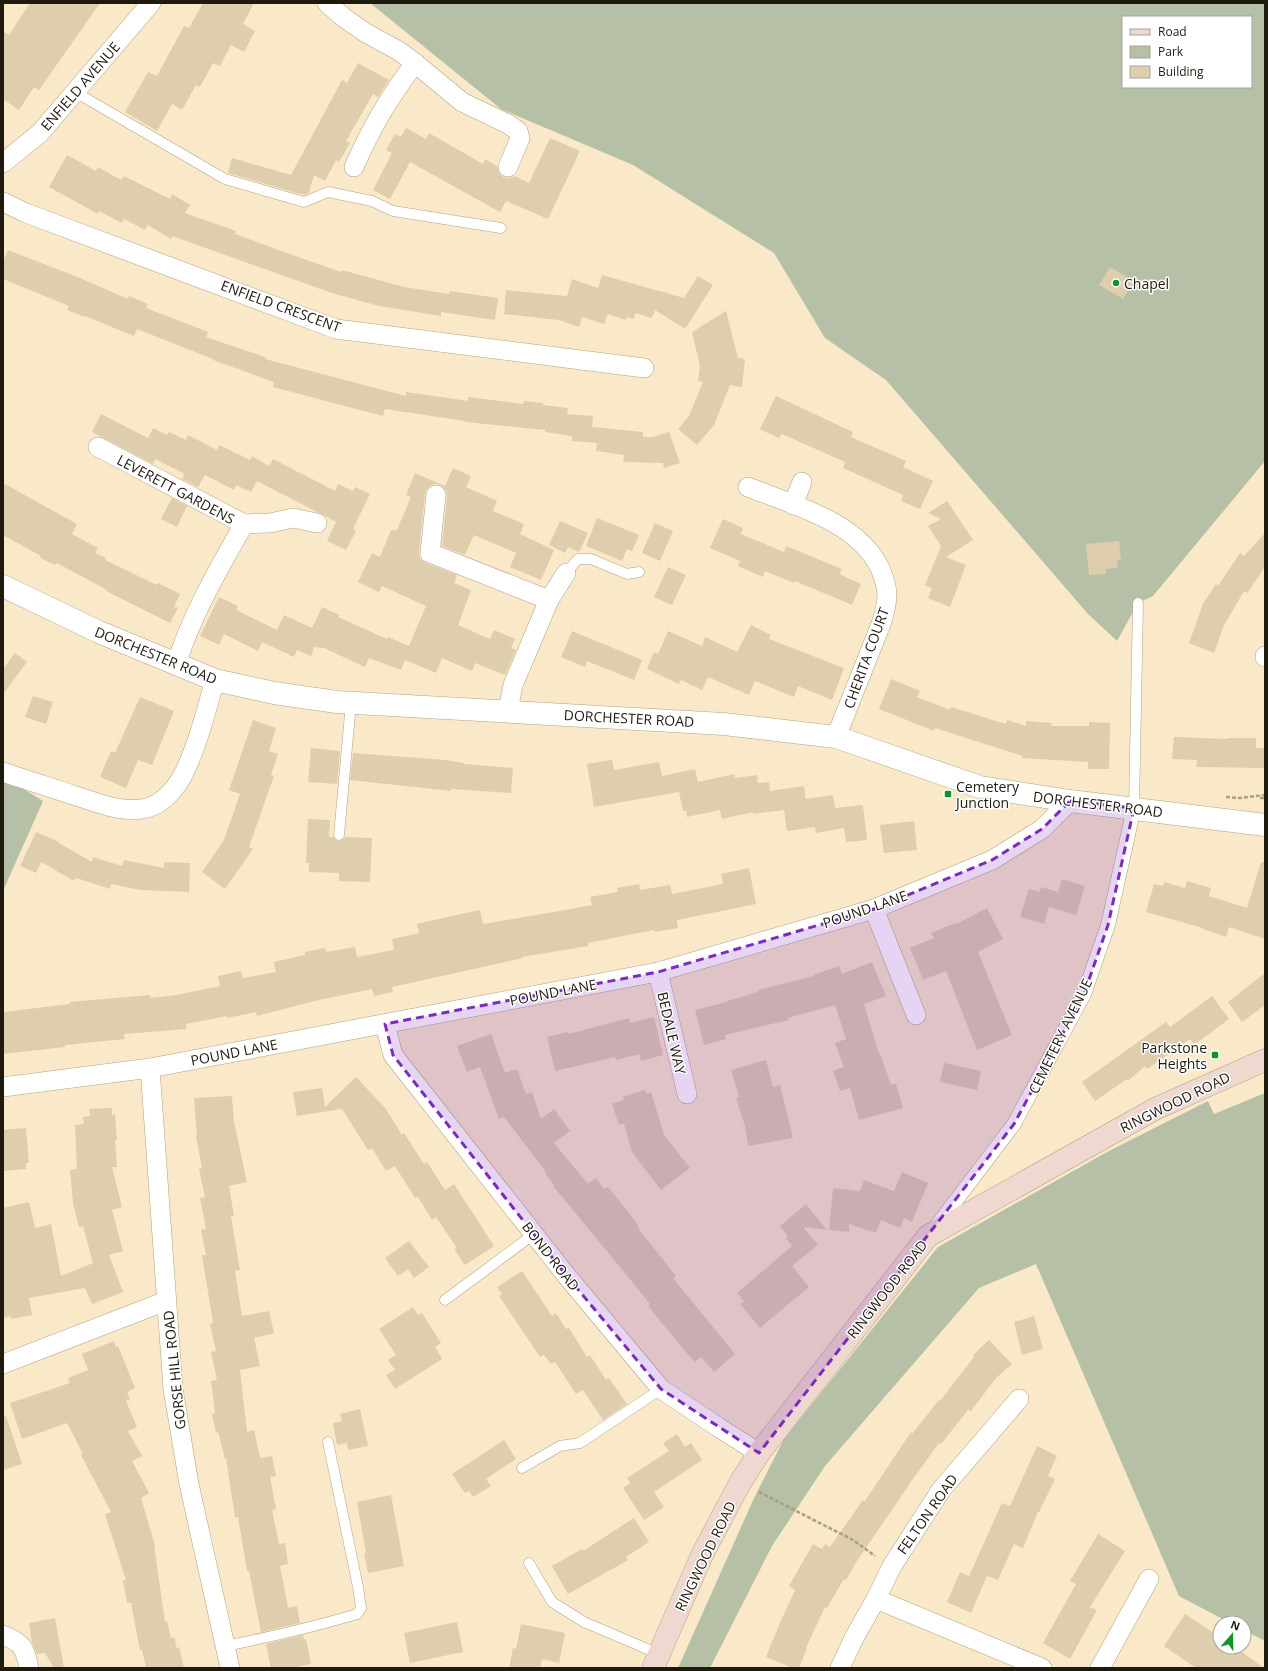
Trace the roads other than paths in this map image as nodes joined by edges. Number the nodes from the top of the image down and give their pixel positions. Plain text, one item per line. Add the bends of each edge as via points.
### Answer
1 (151, 3) edge
2 (327, 3) edge
3 (415, 63) junction
4 (76, 92) junction
5 (3, 163) edge
6 (354, 167) dead end
7 (508, 167) dead end
8 (3, 202) edge
9 (501, 228) dead end
10 (644, 368) dead end
11 (98, 447) dead end
12 (802, 482) dead end
13 (748, 487) dead end
14 (436, 495) dead end
15 (793, 505) junction
16 (244, 524) junction
17 (317, 524) dead end
18 (639, 572) dead end
19 (566, 573) joint
20 (3, 586) edge
21 (549, 600) junction
22 (1138, 603) dead end
23 (176, 665) junction
24 (215, 680) junction
25 (351, 703) junction
26 (508, 711) junction
27 (836, 737) junction
28 (3, 772) edge
29 (1070, 801) junction
30 (1134, 808) junction
31 (1265, 826) edge
32 (339, 836) dead end
33 (874, 908) junction
34 (658, 972) junction
35 (916, 1015) dead end
36 (385, 1024) junction
37 (1265, 1060) edge
38 (150, 1068) junction
39 (3, 1087) edge
40 (687, 1094) dead end
41 (534, 1234) junction
42 (928, 1236) junction
43 (445, 1300) dead end
44 (166, 1302) junction
45 (3, 1364) edge
46 (661, 1389) junction
47 (1019, 1399) dead end
48 (328, 1442) dead end
49 (758, 1453) junction
50 (522, 1468) dead end
51 (529, 1563) dead end
52 (1149, 1578) dead end
53 (876, 1599) junction
54 (3, 1635) edge
55 (226, 1646) junction
56 (656, 1661) edge
57 (29, 1668) edge
58 (230, 1668) edge
59 (840, 1668) edge
60 (1042, 1668) edge
61 (1100, 1668) edge

1 - 4 street, ENFIELD AVENUE
2 - 3 street via 366,33
3 - 6 street via 377,118
3 - 7 street via 462,102 518,131 520,138
4 - 5 street, ENFIELD AVENUE via 40,133
4 - 9 lane via 225,179 304,202 328,192 372,201 393,211
8 - 10 street, ENFIELD CRESCENT via 26,213 336,329
11 - 16 street, LEVERETT GARDENS
12 - 15 street
13 - 15 street, CHERITA COURT
14 - 21 street via 430,553
15 - 27 street, CHERITA COURT via 835,524 854,536 877,563 887,593 881,624
16 - 17 street via 270,523 293,518
16 - 23 street, LEVERETT GARDENS via 199,605
18 - 19 lane via 627,574 591,559 578,559
19 - 21 street
20 - 23 street, DORCHESTER ROAD
21 - 26 street via 513,685
22 - 30 lane
23 - 24 street, DORCHESTER ROAD
24 - 25 street, DORCHESTER ROAD via 274,693
24 - 28 street via 198,737 183,774 162,800 148,808 112,807
25 - 26 street, DORCHESTER ROAD
25 - 32 lane
26 - 27 street, DORCHESTER ROAD via 724,724
27 - 29 street, DORCHESTER ROAD via 980,787
29 - 30 street, DORCHESTER ROAD
29 - 33 street, POUND LANE via 1042,828 992,860
30 - 31 street, DORCHESTER ROAD
30 - 42 street, CEMETERY AVENUE via 1108,925 1084,994 1014,1124
33 - 34 street, POUND LANE
33 - 35 street
34 - 36 street, POUND LANE
34 - 40 street, BEDALE WAY
36 - 38 street, POUND LANE
36 - 41 street, BOND ROAD via 393,1055
37 - 42 main road, RINGWOOD ROAD via 1155,1109
38 - 39 street, POUND LANE
38 - 44 street, GORSE HILL ROAD
41 - 43 lane
41 - 46 street, BOND ROAD
42 - 49 main road, RINGWOOD ROAD
44 - 45 street
44 - 55 street, GORSE HILL ROAD via 173,1389 189,1484
46 - 49 street, BOND ROAD
46 - 50 lane via 580,1443 560,1446
47 - 53 street, FELTON ROAD via 941,1490 892,1566
48 - 55 lane via 361,1608 357,1614
49 - 56 main road, RINGWOOD ROAD via 702,1555
51 - 56 lane via 552,1602
52 - 61 street
53 - 59 street, FELTON ROAD
53 - 60 street
54 - 57 street via 11,1638 25,1650
55 - 58 street, GORSE HILL ROAD

